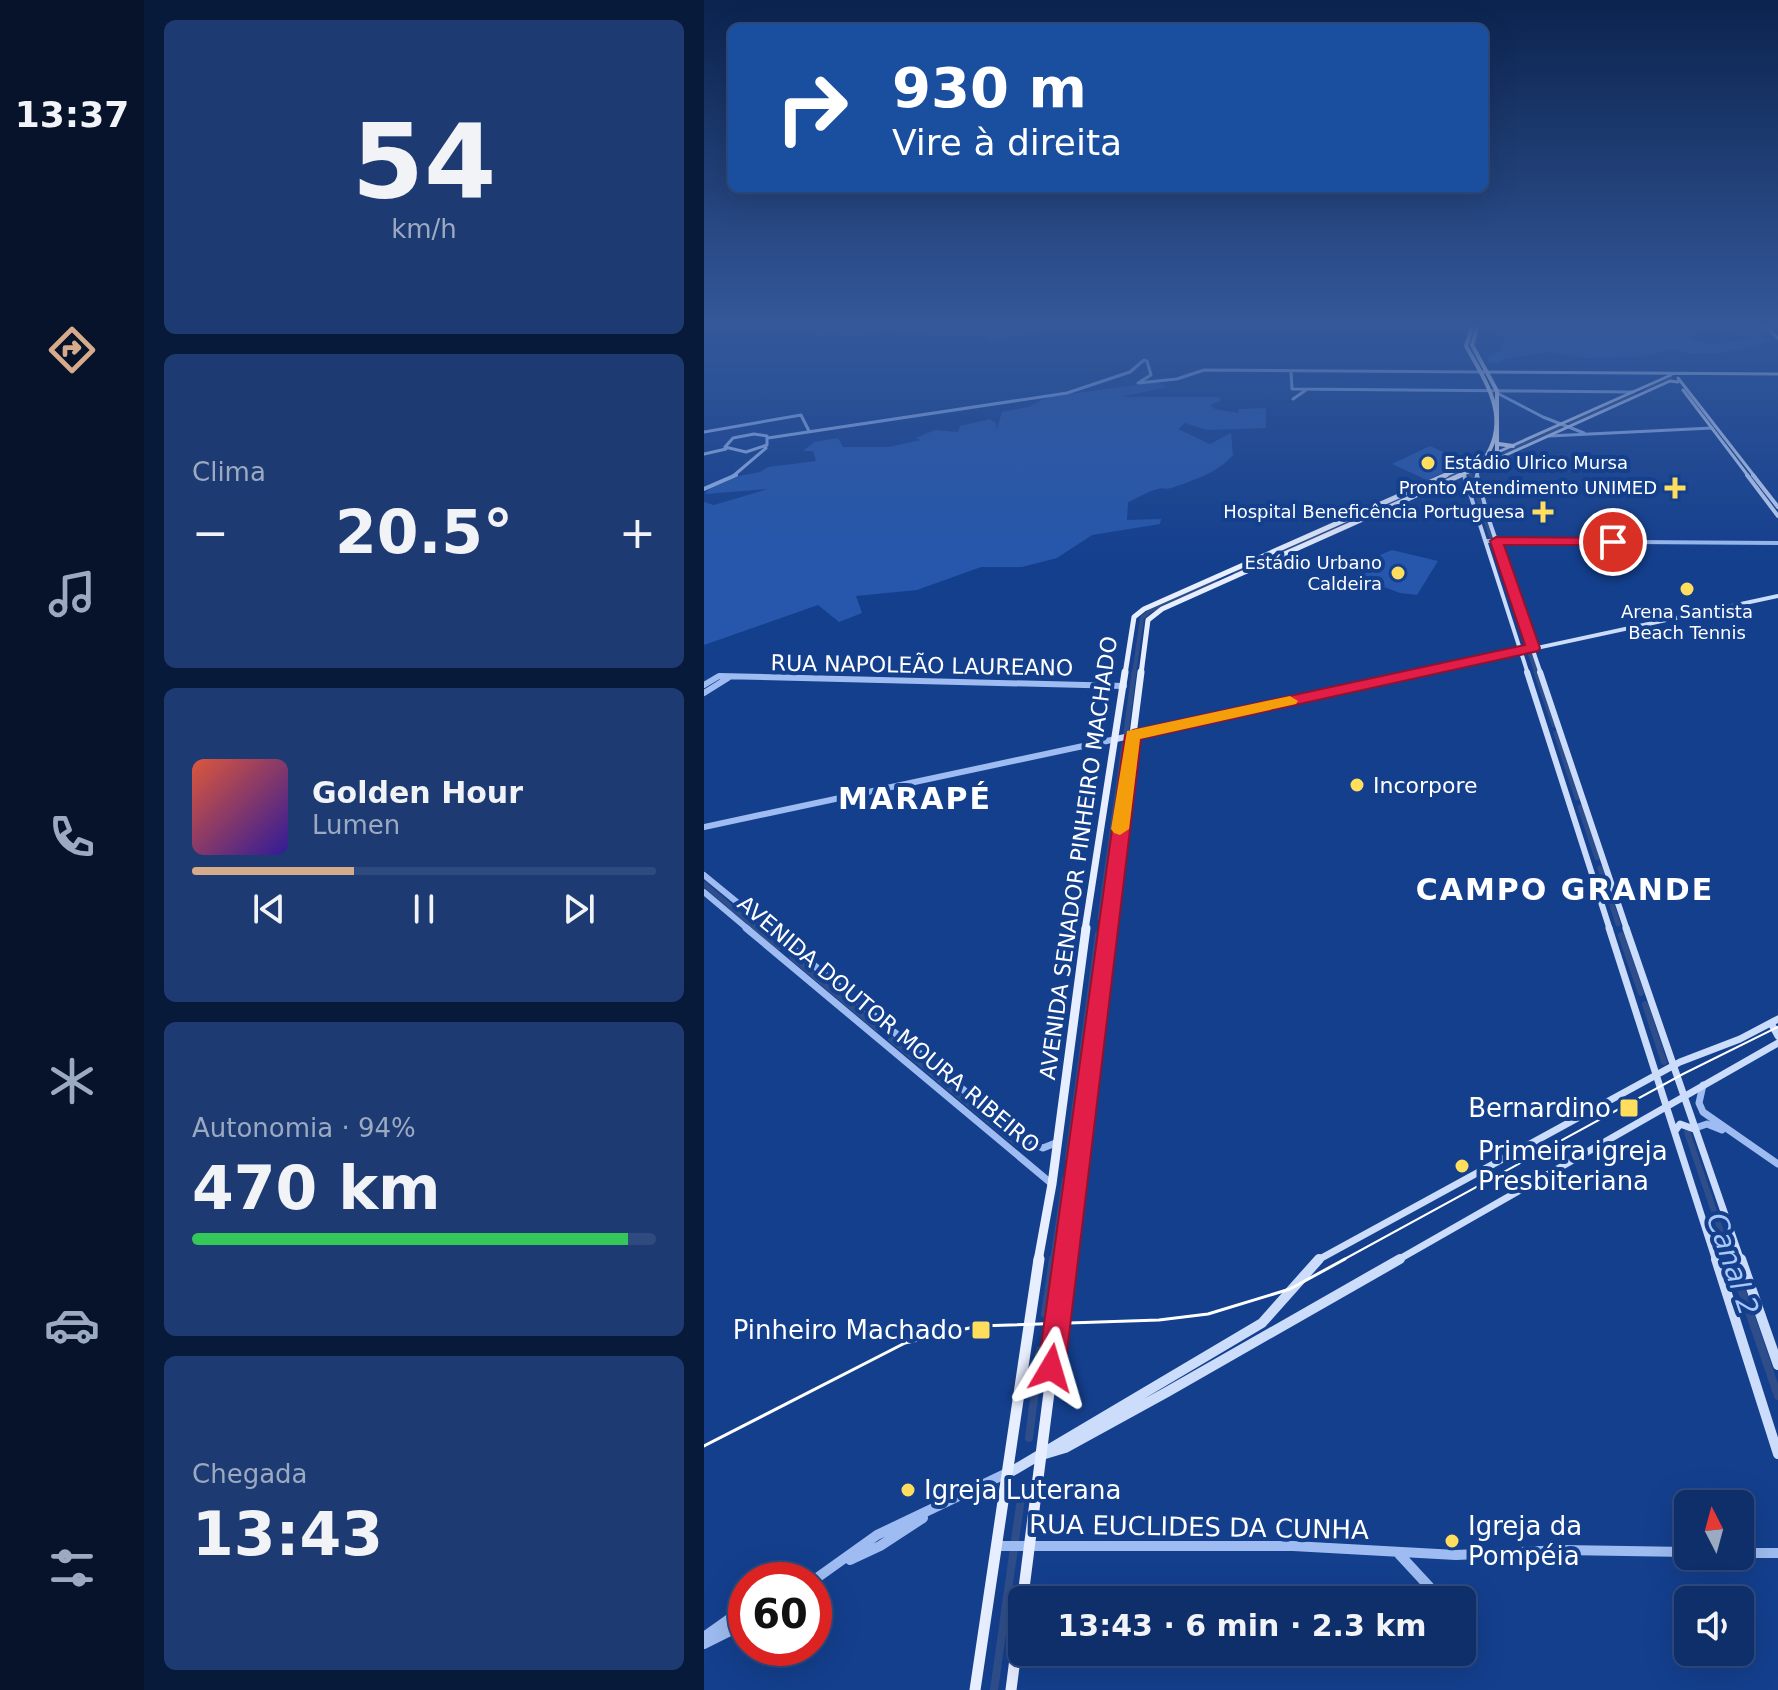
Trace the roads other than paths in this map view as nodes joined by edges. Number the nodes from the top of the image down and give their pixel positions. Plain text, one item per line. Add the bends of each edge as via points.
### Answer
1 (995, 403) edge
2 (1495, 403) edge
3 (1498, 403) edge
4 (1515, 403) edge
5 (1523, 403) edge
6 (1611, 403) edge
7 (1615, 403) edge
8 (1695, 403) edge
9 (1698, 403) edge
10 (1528, 414) dead end
11 (1537, 414) junction
12 (737, 425) junction
13 (1566, 425) junction
14 (1712, 428) junction
15 (809, 431) junction
16 (704, 432) edge
17 (1590, 434) junction
18 (743, 435) junction
19 (1549, 436) junction
20 (768, 438) junction
21 (767, 445) junction
22 (1513, 446) joint
23 (726, 449) junction
24 (1499, 449) junction
25 (753, 451) junction
26 (760, 453) junction
27 (704, 454) edge
28 (1507, 454) junction
29 (1486, 456) junction
30 (1495, 460) junction
31 (1476, 464) junction
32 (1464, 474) junction
33 (704, 489) edge
34 (1411, 494) junction
35 (1766, 501) junction
36 (1773, 501) junction
37 (1778, 507) edge
38 (1778, 516) edge
39 (1486, 541) junction
40 (1496, 541) junction
41 (1778, 543) edge
42 (1246, 572) junction
43 (1229, 577) junction
44 (1252, 578) dead end
45 (1778, 596) edge
46 (1533, 648) junction
47 (1521, 651) junction
48 (731, 676) junction
49 (704, 685) edge
50 (1124, 686) junction
51 (704, 693) edge
52 (1133, 735) junction
53 (1116, 739) junction
54 (704, 827) edge
55 (704, 875) edge
56 (704, 892) edge
57 (1774, 1021) edge
58 (1778, 1036) edge
59 (1778, 1043) edge
60 (1673, 1066) junction
61 (1657, 1075) junction
62 (1703, 1085) junction
63 (1683, 1096) junction
64 (1666, 1106) junction
65 (1695, 1129) junction
66 (1675, 1131) junction
67 (1025, 1141) junction
68 (1058, 1142) junction
69 (1750, 1146) junction
70 (1013, 1152) junction
71 (1778, 1164) edge
72 (1052, 1184) junction
73 (1204, 1355) junction
74 (1778, 1365) edge
75 (1167, 1392) junction
76 (1778, 1454) edge
77 (1042, 1455) junction
78 (1009, 1473) junction
79 (1000, 1546) junction
80 (1023, 1546) junction
81 (1674, 1552) edge
82 (1754, 1553) edge
83 (1778, 1553) edge
84 (1399, 1554) junction
85 (832, 1568) edge
86 (1429, 1586) edge
87 (728, 1620) edge
88 (728, 1632) edge
89 (704, 1637) edge
90 (704, 1644) edge
91 (975, 1690) edge
92 (1011, 1690) edge

1 - 15 street
2 - 29 main road via 1493,449
3 - 24 main road
4 - 11 street
5 - 13 street
6 - 13 main road, AVENIDA SENADOR PINHEIRO MACHADO
7 - 13 main road, AVENIDA SENADOR PINHEIRO MACHADO
8 - 14 main road
9 - 36 main road
10 - 11 street
11 - 13 street
12 - 15 street via 801,415
12 - 16 street
12 - 18 street
13 - 17 street
13 - 19 main road, AVENIDA SENADOR PINHEIRO MACHADO
13 - 22 main road, AVENIDA SENADOR PINHEIRO MACHADO
14 - 17 street
14 - 35 main road
15 - 20 street
17 - 19 street
18 - 20 street
18 - 23 street via 727,442
19 - 28 main road, AVENIDA SENADOR PINHEIRO MACHADO
20 - 21 street
21 - 25 street
21 - 26 street
22 - 24 main road
23 - 25 street
23 - 27 street
24 - 28 main road
24 - 29 main road, AVENIDA SENADOR PINHEIRO MACHADO
24 - 30 main road
25 - 26 street
26 - 33 street via 735,476
28 - 30 main road, AVENIDA SENADOR PINHEIRO MACHADO
29 - 30 main road
29 - 31 main road, AVENIDA SENADOR PINHEIRO MACHADO
30 - 31 main road, AVENIDA SENADOR PINHEIRO MACHADO
31 - 32 main road, AVENIDA SENADOR PINHEIRO MACHADO
31 - 34 main road, AVENIDA SENADOR PINHEIRO MACHADO
31 - 40 main road
32 - 34 main road, AVENIDA SENADOR PINHEIRO MACHADO
32 - 39 main road
34 - 42 main road, AVENIDA SENADOR PINHEIRO MACHADO
34 - 43 main road, AVENIDA SENADOR PINHEIRO MACHADO via 1390,496
35 - 36 main road
35 - 38 main road
36 - 37 main road
39 - 40 street
39 - 47 main road
40 - 41 street
40 - 46 main road
42 - 43 main road, AVENIDA SENADOR PINHEIRO MACHADO
42 - 44 main road
43 - 50 main road, AVENIDA SENADOR PINHEIRO MACHADO via 1202,579 1135,615
43 - 52 main road, AVENIDA SENADOR PINHEIRO MACHADO via 1150,617
45 - 46 main road
46 - 47 main road
46 - 60 main road
47 - 52 main road
47 - 61 main road
48 - 49 street, RUA NAPOLEÃO LAUREANO
48 - 50 street, RUA NAPOLEÃO LAUREANO
48 - 51 street
50 - 53 main road, AVENIDA SENADOR PINHEIRO MACHADO
52 - 53 main road
52 - 77 main road, AVENIDA SENADOR PINHEIRO MACHADO
53 - 54 street
53 - 68 main road, AVENIDA SENADOR PINHEIRO MACHADO via 1071,1021
55 - 67 street, AVENIDA DOUTOR MOURA RIBEIRO
56 - 70 street, AVENIDA DOUTOR MOURA RIBEIRO
57 - 58 main road
57 - 60 main road
59 - 62 main road
60 - 61 main road
60 - 63 main road
61 - 64 main road
61 - 73 main road via 1314,1262 1262,1323
62 - 63 main road
62 - 69 street via 1703,1112
63 - 64 main road
63 - 65 main road
64 - 66 main road
64 - 75 main road
65 - 66 main road via 1683,1124
65 - 69 street via 1710,1125
65 - 74 main road
66 - 76 main road
67 - 68 street, AVENIDA DOUTOR MOURA RIBEIRO via 1043,1148
67 - 70 street via 1023,1149
68 - 72 main road, AVENIDA SENADOR PINHEIRO MACHADO
69 - 71 street
70 - 72 street, AVENIDA DOUTOR MOURA RIBEIRO
72 - 78 main road, AVENIDA SENADOR PINHEIRO MACHADO
73 - 75 main road via 1169,1381
73 - 77 main road
75 - 77 main road via 1065,1448
77 - 78 main road
77 - 80 main road, AVENIDA SENADOR PINHEIRO MACHADO
78 - 79 main road, AVENIDA SENADOR PINHEIRO MACHADO
78 - 85 street
79 - 80 street, RUA EUCLIDES DA CUNHA
79 - 91 main road, AVENIDA SENADOR PINHEIRO MACHADO
80 - 84 street, RUA EUCLIDES DA CUNHA via 1293,1546
80 - 92 main road, AVENIDA SENADOR PINHEIRO MACHADO
81 - 84 street, RUA EUCLIDES DA CUNHA
82 - 83 street
84 - 86 street
87 - 89 street
88 - 90 street

